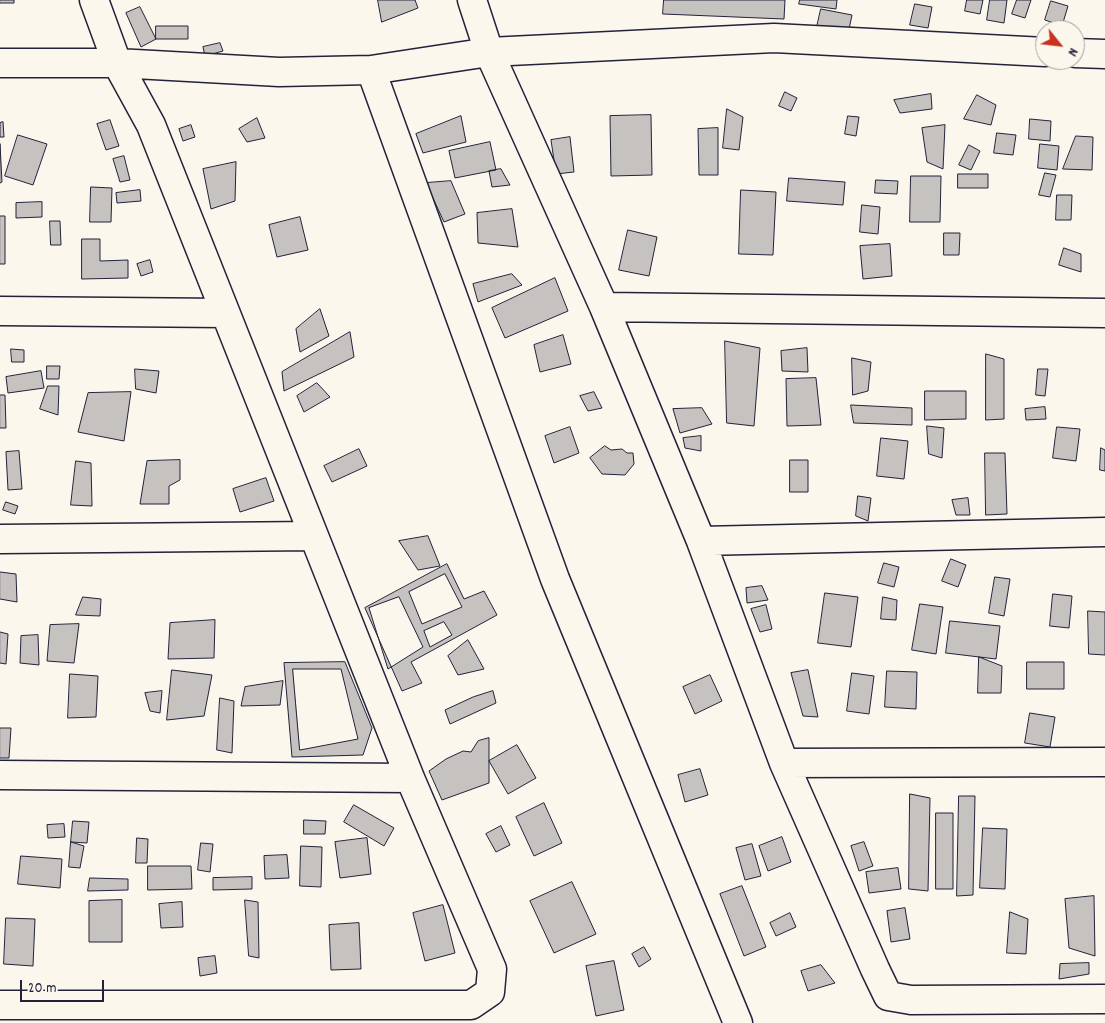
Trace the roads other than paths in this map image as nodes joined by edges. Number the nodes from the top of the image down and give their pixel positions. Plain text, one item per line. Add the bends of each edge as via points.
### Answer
1 (94, 0) edge
2 (472, 0) edge
3 (1035, 51) edge
4 (489, 52) junction
5 (1085, 53) edge
6 (1105, 54) edge
7 (0, 63) edge
8 (117, 63) junction
9 (371, 70) junction
10 (604, 307) junction
11 (0, 311) edge
12 (1105, 313) edge
13 (225, 314) junction
14 (1105, 532) edge
15 (314, 536) junction
16 (0, 539) edge
17 (701, 541) junction
18 (1105, 762) edge
19 (784, 763) junction
20 (0, 775) edge
21 (410, 778) junction
22 (1105, 999) edge
23 (0, 1005) edge
24 (738, 1023) edge

1 - 8 street
2 - 4 street
3 - 4 street via 774,38
4 - 9 street
4 - 10 street
5 - 6 street
7 - 8 street
8 - 9 street via 279,72
8 - 13 street via 151,125
9 - 24 street via 555,579
10 - 12 street
10 - 17 street
11 - 13 street
13 - 15 street
14 - 17 street
15 - 16 street
15 - 21 street
17 - 19 street
18 - 19 street
19 - 22 street via 888,996 911,1000
20 - 21 street
21 - 23 street via 492,969 490,992 471,1005

